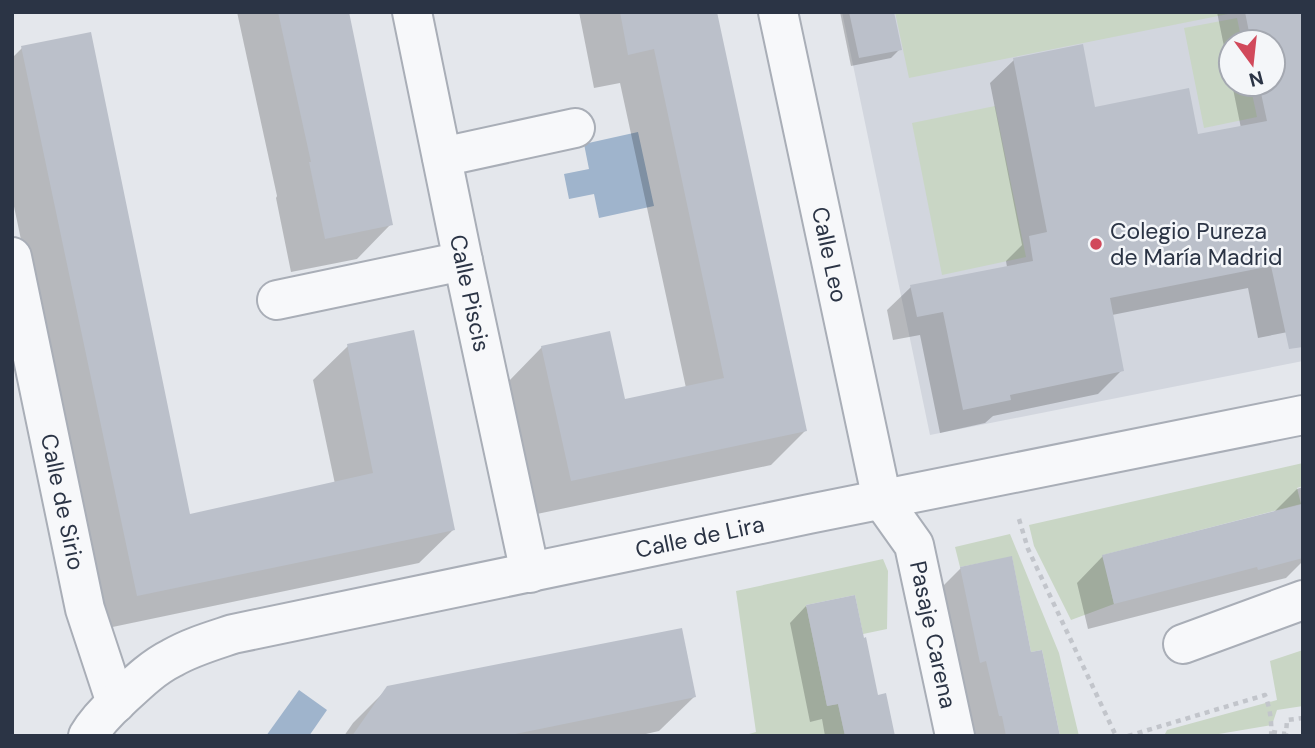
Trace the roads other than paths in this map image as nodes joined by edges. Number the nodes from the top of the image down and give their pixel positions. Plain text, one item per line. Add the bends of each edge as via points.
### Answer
1 (412, 12) edge
2 (778, 12) edge
3 (575, 128) dead end
4 (442, 158) junction
5 (12, 257) edge
6 (463, 261) junction
7 (277, 300) dead end
8 (1303, 415) edge
9 (882, 499) junction
10 (530, 573) junction
11 (1303, 600) edge
12 (1183, 644) dead end
13 (116, 703) junction
14 (88, 736) edge
15 (955, 736) edge

1 - 4 street, Calle Piscis
2 - 9 street, Calle Leo
3 - 4 street
4 - 6 street, Calle Piscis
5 - 13 street, Calle de Sirio via 85,609
6 - 7 street
6 - 10 street, Calle Piscis
8 - 9 street, Calle de Lira
9 - 10 street, Calle de Lira
9 - 15 street, Pasaje Carena via 914,545
10 - 13 street, Calle de Lira via 220,638 169,659
11 - 12 street
13 - 14 street

